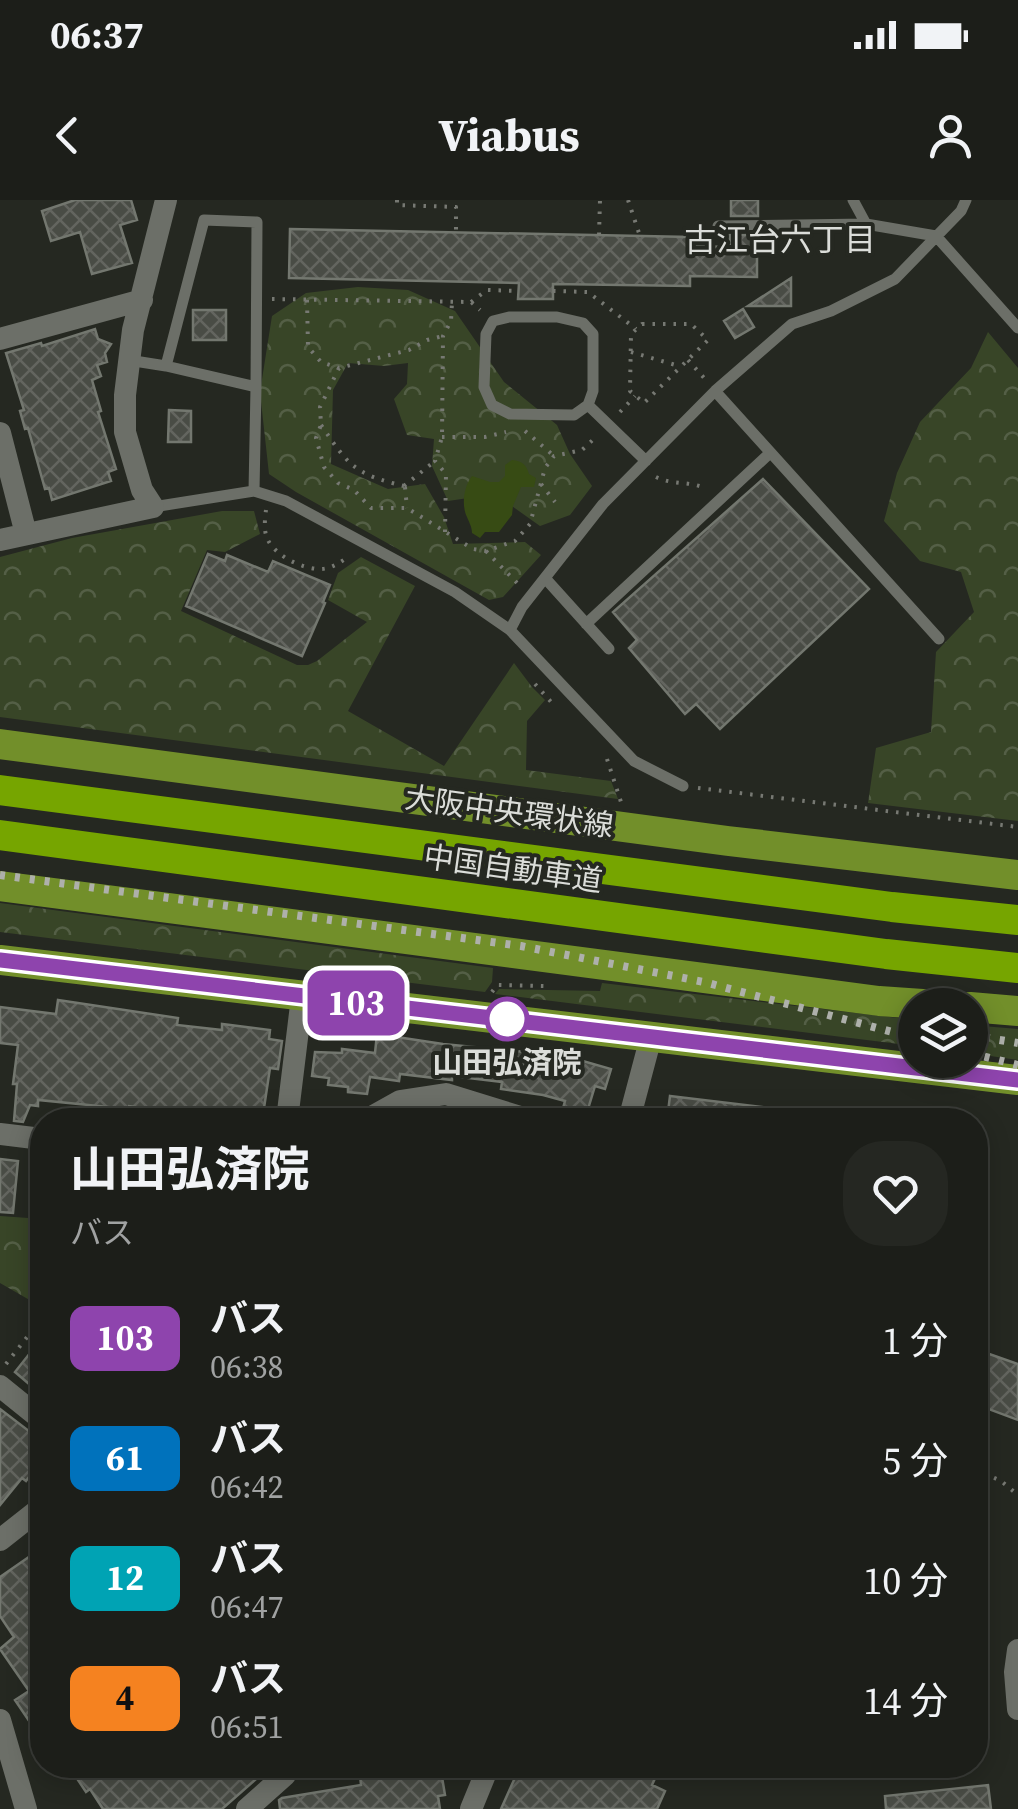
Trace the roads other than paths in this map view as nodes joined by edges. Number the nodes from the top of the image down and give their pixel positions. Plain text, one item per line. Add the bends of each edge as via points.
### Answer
1 (166, 200) edge
2 (852, 200) edge
3 (976, 200) edge
4 (964, 206) edge
5 (866, 224) junction
6 (718, 226) dead end
7 (936, 236) junction
8 (142, 300) junction
9 (1018, 328) edge
10 (0, 339) edge
11 (128, 360) junction
12 (166, 366) junction
13 (256, 387) junction
14 (715, 391) junction
15 (588, 405) junction
16 (0, 433) edge
17 (770, 453) junction
18 (642, 464) junction
19 (260, 493) junction
20 (153, 507) junction
21 (26, 534) junction
22 (0, 540) edge
23 (545, 578) junction
24 (586, 624) junction
25 (510, 630) junction
26 (939, 639) dead end
27 (608, 649) dead end
28 (0, 744) edge
29 (683, 786) road end
30 (0, 790) edge
31 (0, 834) edge
32 (1018, 875) edge
33 (0, 886) edge
34 (1018, 920) edge
35 (0, 960) edge
36 (1018, 968) edge
37 (302, 997) junction
38 (898, 1001) edge
39 (988, 1009) edge
40 (1018, 1011) edge
41 (651, 1037) junction
42 (1018, 1080) edge
43 (288, 1108) edge
44 (387, 1108) edge
45 (491, 1108) edge
46 (632, 1108) edge
47 (0, 1134) edge
48 (30, 1138) edge
49 (0, 1386) edge
50 (30, 1410) edge
51 (30, 1516) edge
52 (0, 1540) edge
53 (1018, 1650) edge
54 (1018, 1709) edge
55 (0, 1720) edge
56 (281, 1778) edge
57 (484, 1778) edge
58 (26, 1809) edge
59 (247, 1809) edge
60 (471, 1809) edge

1 - 8 street
2 - 5 lane
3 - 4 lane
4 - 7 lane
5 - 6 lane
5 - 7 lane
7 - 9 lane
7 - 14 lane via 896,279 792,324
8 - 10 street
8 - 11 street
11 - 12 lane
11 - 20 street via 126,432
12 - 13 lane
12 - 13 lane via 204,220 258,222
13 - 19 lane
14 - 17 lane
14 - 18 lane
15 - 15 lane via 574,415 510,414 492,405 484,387 486,334 493,321 557,317 583,323 593,334
15 - 18 lane
16 - 21 street
17 - 24 lane
17 - 26 lane
18 - 23 lane
19 - 20 lane
19 - 25 lane via 455,592
20 - 21 street
21 - 22 street
23 - 24 lane
23 - 25 lane
24 - 27 lane
25 - 29 lane via 634,761
28 - 32 main road, 大阪中央環状線
30 - 34 highway, 中国自動車道
31 - 36 highway, 中国自動車道
33 - 38 main road
35 - 37 main road
37 - 41 main road
37 - 43 street
39 - 40 main road
41 - 42 main road
41 - 46 street
44 - 45 street via 446,1094
47 - 48 street
49 - 50 street
51 - 52 street
53 - 54 street
55 - 58 street
56 - 59 street
57 - 60 street

